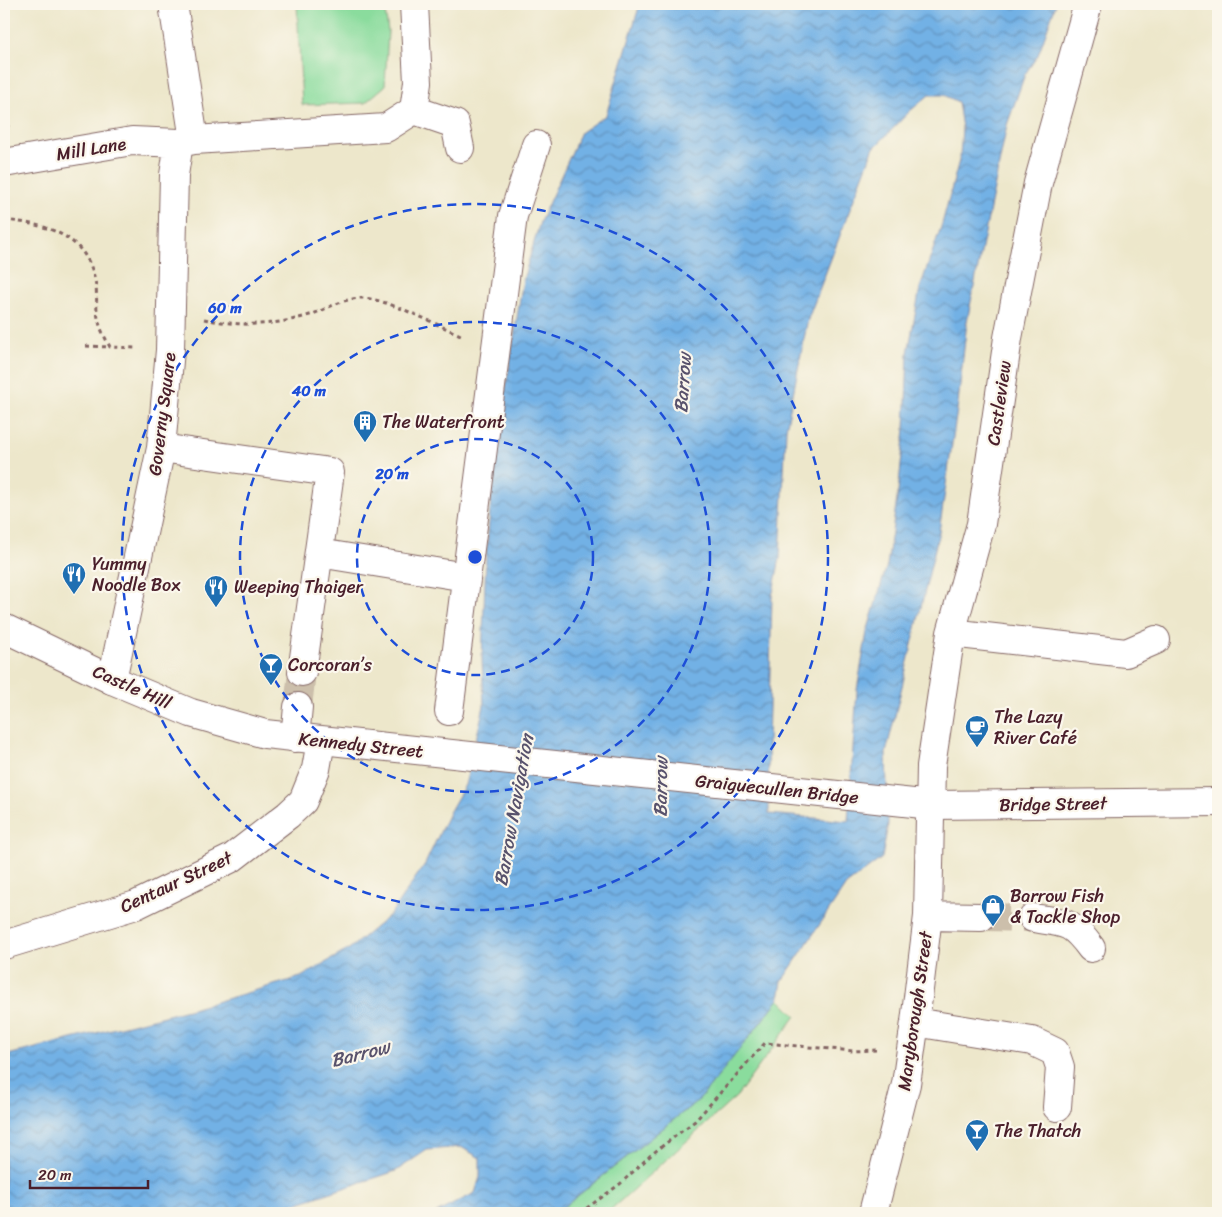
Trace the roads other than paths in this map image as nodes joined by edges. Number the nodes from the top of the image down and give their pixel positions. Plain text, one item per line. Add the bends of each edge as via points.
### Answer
1 (173, 4) edge
2 (414, 4) edge
3 (1088, 4) edge
4 (414, 110) junction
5 (186, 142) junction
6 (536, 145) dead end
7 (460, 148) dead end
8 (4, 163) edge
9 (161, 448) junction
10 (318, 554) junction
11 (466, 577) junction
12 (4, 628) edge
13 (951, 633) junction
14 (1156, 640) dead end
15 (302, 672) tunnel mouth
16 (112, 680) junction
17 (298, 707) tunnel mouth
18 (448, 710) dead end
19 (266, 734) joint
20 (308, 740) junction
21 (457, 755) joint
22 (888, 801) joint
23 (1218, 802) edge
24 (932, 805) junction
25 (928, 916) junction
26 (981, 917) tunnel mouth
27 (1033, 918) tunnel mouth
28 (4, 945) edge
29 (1091, 948) dead end
30 (914, 1029) junction
31 (1057, 1107) dead end
32 (873, 1213) edge

1 - 5 street, Governy Square
2 - 4 street via 418,82
3 - 13 street, Castleview via 1038,184 1008,338 980,524
4 - 5 street, Mill Lane via 386,128
4 - 7 street via 455,124
5 - 8 street, Mill Lane via 132,141
5 - 9 street, Governy Square via 174,175 170,350
6 - 11 street via 513,216
9 - 10 street via 330,472
9 - 16 street, Governy Square
10 - 11 street
10 - 15 street
11 - 18 street
12 - 16 street, Castle Hill
13 - 14 street via 1126,653
13 - 24 street, Castleview via 931,766
16 - 19 street, Castle Hill via 191,713
17 - 20 street, Centaur Street
19 - 20 street, Kennedy Street
20 - 21 street, Kennedy Street
20 - 28 street, Centaur Street via 316,769 303,800 288,816 232,858 136,905
21 - 22 street, Graiguecullen Bridge
22 - 24 street, Bridge Street
23 - 24 street, Bridge Street
24 - 25 street, Maryborough Street
25 - 26 street
25 - 30 street, Maryborough Street
27 - 29 street via 1065,923 1077,929
30 - 31 street via 1032,1041 1055,1052 1060,1067
30 - 32 street, Maryborough Street via 906,1084

